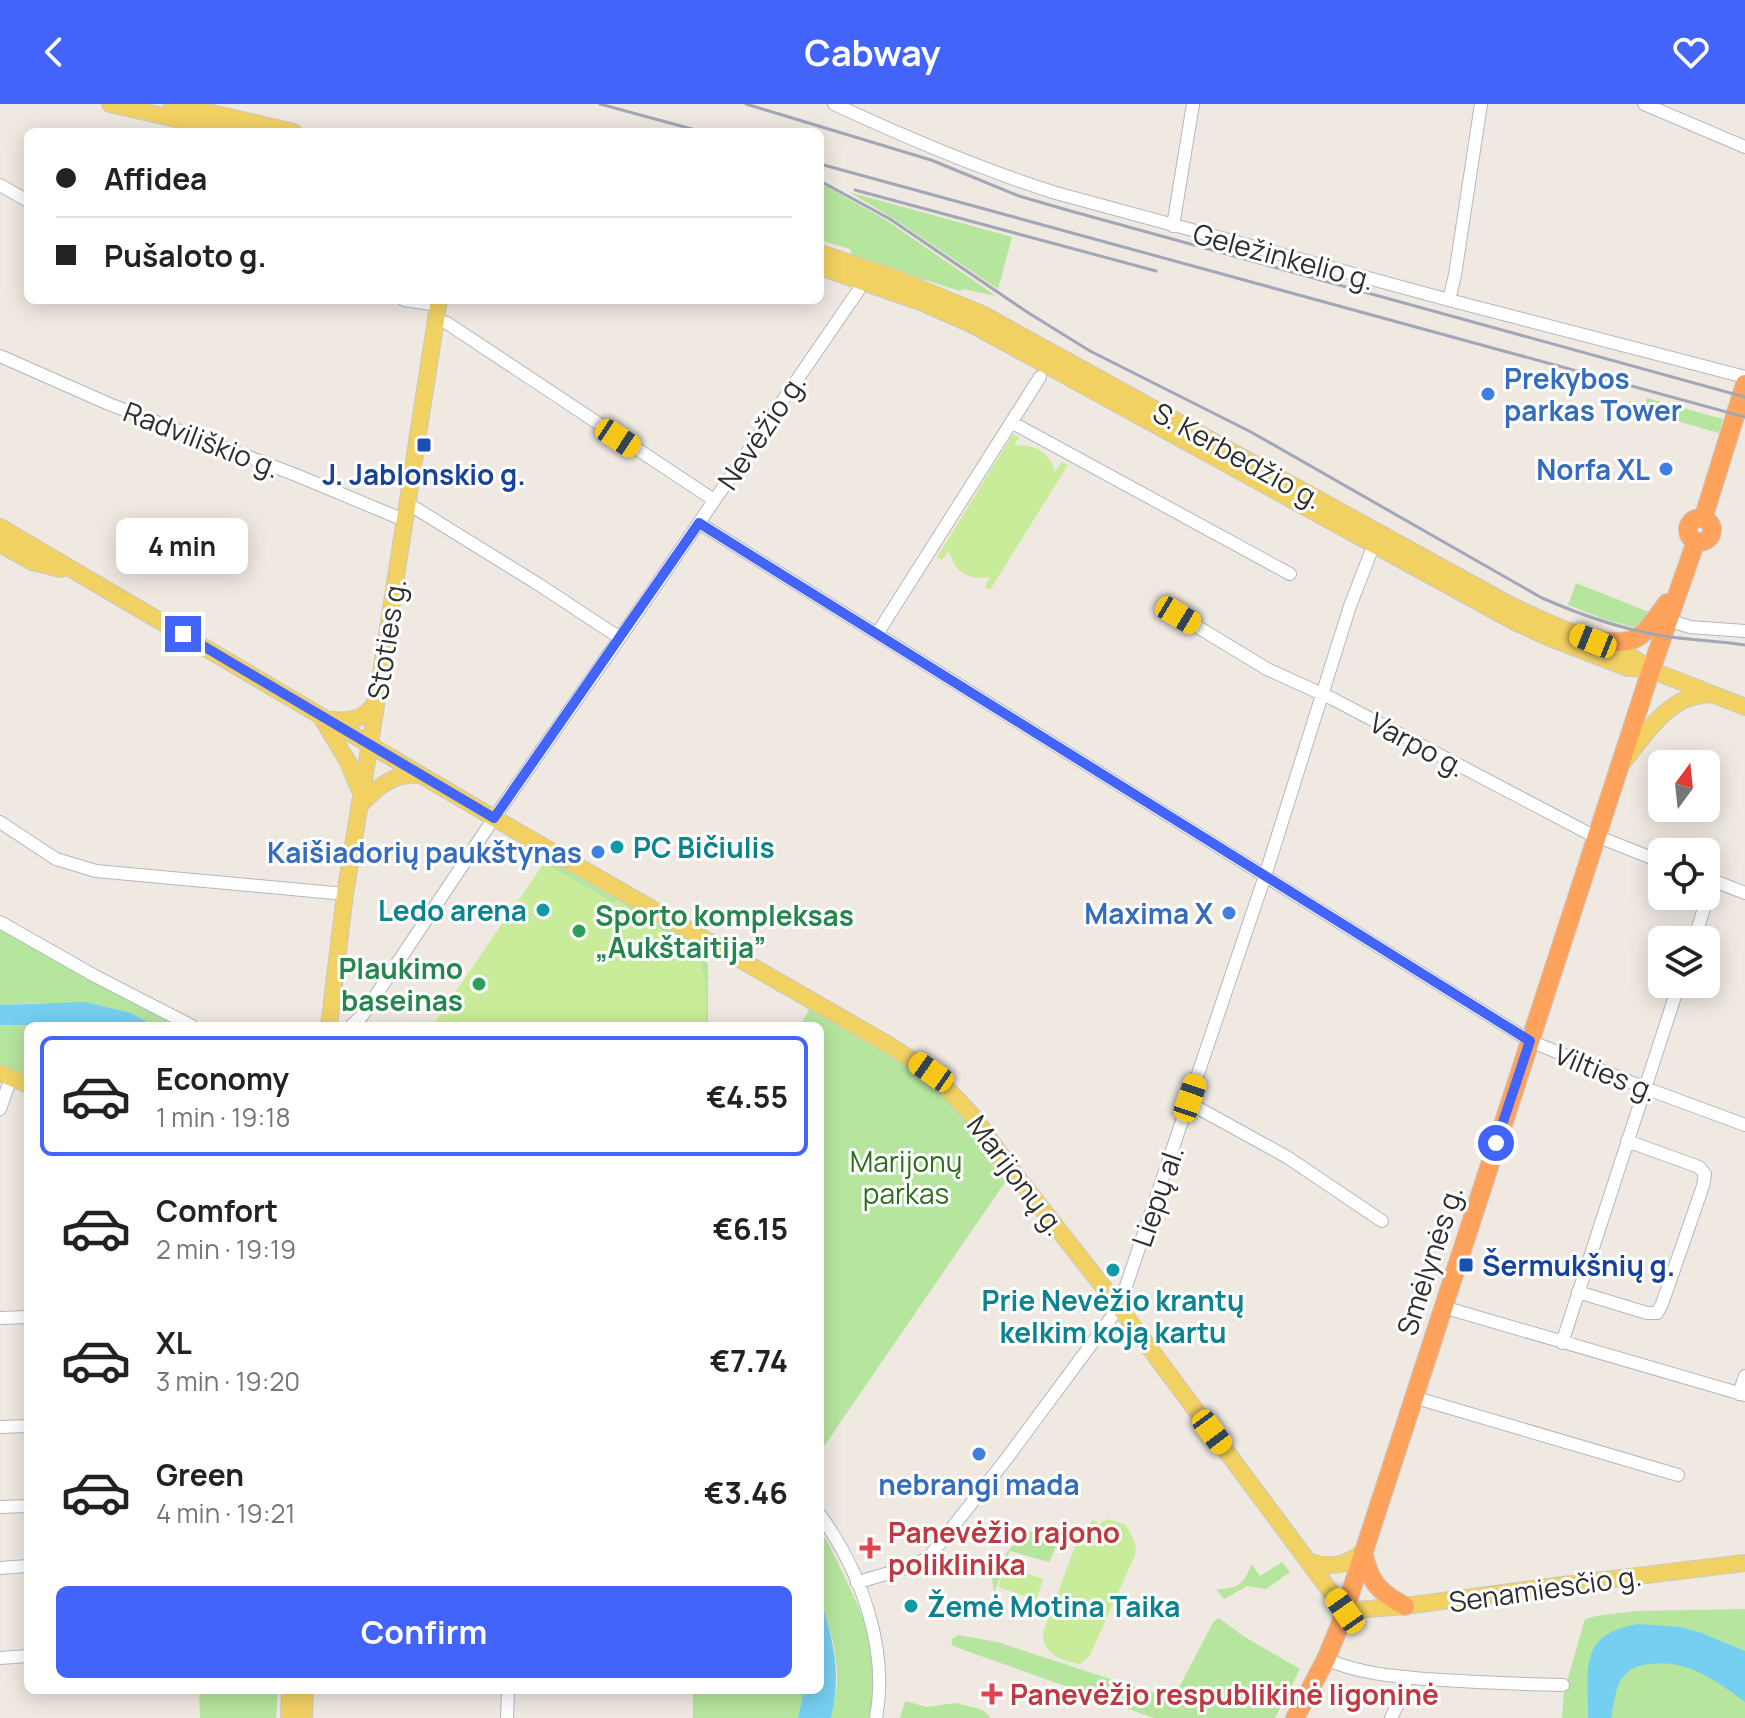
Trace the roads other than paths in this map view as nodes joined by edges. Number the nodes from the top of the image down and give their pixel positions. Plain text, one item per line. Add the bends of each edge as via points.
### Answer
1 (110, 104) edge
2 (172, 104) edge
3 (834, 104) edge
4 (1193, 104) edge
5 (1481, 104) edge
6 (1650, 105) edge
7 (232, 127) edge
8 (1745, 147) edge
9 (0, 185) edge
10 (24, 199) edge
11 (1173, 226) junction
12 (824, 255) edge
13 (824, 268) edge
14 (864, 274) junction
15 (1449, 300) junction
16 (438, 308) edge
17 (0, 356) edge
18 (1040, 377) dead end
19 (1745, 377) edge
20 (1745, 384) edge
21 (1011, 422) junction
22 (714, 500) junction
23 (407, 503) junction
24 (404, 520) junction
25 (699, 523) junction
26 (0, 527) edge
27 (1376, 538) junction
28 (0, 544) edge
29 (74, 571) junction
30 (1290, 574) dead end
31 (1679, 588) junction
32 (1178, 615) dead end
33 (1668, 620) junction
34 (1745, 631) edge
35 (877, 634) junction
36 (620, 638) junction
37 (1593, 641) junction
38 (1651, 670) junction
39 (1324, 694) junction
40 (1713, 694) junction
41 (377, 700) junction
42 (1745, 707) edge
43 (323, 718) junction
44 (370, 745) junction
45 (1619, 767) junction
46 (423, 776) junction
47 (360, 800) junction
48 (494, 818) junction
49 (0, 822) edge
50 (1596, 837) junction
51 (1648, 857) edge
52 (1265, 876) junction
53 (1720, 883) edge
54 (1745, 893) edge
55 (345, 894) junction
56 (0, 922) edge
57 (1674, 998) edge
58 (184, 1022) edge
59 (329, 1022) edge
60 (355, 1022) edge
61 (1530, 1041) junction
62 (5, 1076) edge
63 (24, 1083) edge
64 (1645, 1088) junction
65 (1189, 1103) junction
66 (0, 1109) edge
67 (1745, 1125) edge
68 (1627, 1141) junction
69 (1382, 1221) dead end
70 (1578, 1292) junction
71 (1119, 1307) junction
72 (1443, 1307) junction
73 (24, 1317) edge
74 (0, 1318) edge
75 (1562, 1343) junction
76 (1745, 1376) edge
77 (1742, 1394) edge
78 (1413, 1397) junction
79 (24, 1426) edge
80 (0, 1427) edge
81 (1678, 1475) dead end
82 (24, 1506) edge
83 (0, 1507) edge
84 (824, 1521) edge
85 (1363, 1552) junction
86 (1310, 1562) junction
87 (1745, 1563) edge
88 (24, 1566) edge
89 (0, 1568) edge
90 (857, 1583) junction
91 (1405, 1606) junction
92 (1345, 1611) junction
93 (24, 1656) edge
94 (0, 1658) edge
95 (1326, 1659) junction
96 (1407, 1677) junction
97 (1563, 1685) dead end
98 (290, 1694) edge
99 (305, 1694) edge
100 (508, 1694) edge
101 (289, 1718) edge
102 (304, 1718) edge
103 (507, 1718) edge
104 (876, 1718) edge
105 (1295, 1718) edge
106 (1391, 1718) edge

1 - 7 main road
2 - 7 main road
3 - 11 street, Geležinkelio g. via 1000,175
4 - 11 street
5 - 15 street
6 - 8 street
9 - 10 street
11 - 15 street, Geležinkelio g.
12 - 14 main road, S. Kerbedžio g.
13 - 14 main road, S. Kerbedžio g.
14 - 22 street, Nevėžio g. via 858,291
14 - 27 main road, S. Kerbedžio g. via 927,290 982,314
15 - 19 street, Geležinkelio g.
16 - 22 street via 447,323
16 - 23 main road, Stoties g.
17 - 24 street, Radviliškio g.
18 - 21 street
20 - 31 highway, Smėlynės g. via 1703,519 1712,533 1706,541 1696,541
21 - 30 street
21 - 35 street
22 - 25 street, Nevėžio g.
23 - 24 main road, Stoties g.
23 - 36 street
24 - 41 main road, Stoties g.
25 - 35 street, Vilties g.
25 - 36 street, Nevėžio g.
26 - 29 main road, Marijonų g.
27 - 37 main road, S. Kerbedžio g.
27 - 38 main road, S. Kerbedžio g. via 1538,632 1628,668
27 - 39 street, Liepų al.
28 - 29 main road via 38,564
29 - 43 main road, Marijonų g.
31 - 33 highway, Smėlynės g.
31 - 37 highway via 1636,639
32 - 39 street, Varpo g. via 1267,669
33 - 34 street
33 - 38 highway, Smėlynės g.
35 - 52 street, Vilties g.
36 - 48 street, Nevėžio g.
37 - 38 main road, S. Kerbedžio g.
38 - 40 main road, S. Kerbedžio g.
38 - 45 highway, Smėlynės g.
39 - 50 street, Varpo g.
39 - 52 street, Liepų al.
40 - 42 main road, S. Kerbedžio g.
40 - 45 main road via 1672,707
41 - 43 main road via 357,719
41 - 44 main road, Stoties g.
43 - 44 main road, Marijonų g.
43 - 47 main road via 348,762
44 - 46 main road, Marijonų g.
44 - 47 main road, Stoties g.
45 - 50 highway, Smėlynės g.
46 - 47 main road via 391,779
46 - 48 main road, Marijonų g.
47 - 55 main road, Stoties g.
48 - 60 street, Nevėžio g.
48 - 71 main road, Marijonų g. via 931,1072 973,1116
49 - 55 street via 56,859 96,871
50 - 51 street, Varpo g.
50 - 61 highway, Smėlynės g.
52 - 61 street, Vilties g.
52 - 65 street, Liepų al.
53 - 54 street
55 - 59 main road, Stoties g.
56 - 58 street
57 - 64 street
61 - 64 street, Vilties g.
61 - 72 highway, Smėlynės g.
62 - 63 main road
62 - 66 street
64 - 67 street, Vilties g.
64 - 68 street
65 - 69 street via 1287,1157
65 - 71 street, Liepų al.
68 - 70 street
68 - 70 street via 1699,1167 1705,1174 1703,1186 1657,1313
70 - 75 street
71 - 86 main road, Marijonų g.
71 - 90 street, Liepų al. via 929,1557
72 - 75 street
72 - 78 highway, Smėlynės g.
73 - 74 street
75 - 77 street
76 - 77 street
78 - 81 street
78 - 85 highway, Smėlynės g.
79 - 80 street
82 - 83 street
84 - 90 street
85 - 86 main road via 1335,1566
85 - 91 highway via 1379,1590
85 - 92 highway, Smėlynės g.
86 - 92 main road, Marijonų g.
87 - 91 main road, Senamiesčio g.
88 - 89 street
90 - 104 street via 877,1653
91 - 92 main road, Senamiesčio g.
92 - 95 highway, Smėlynės g.
93 - 94 street
95 - 96 street
95 - 105 highway, Smėlynės g.
96 - 97 street
96 - 106 street
98 - 101 main road
99 - 102 main road
100 - 103 street

